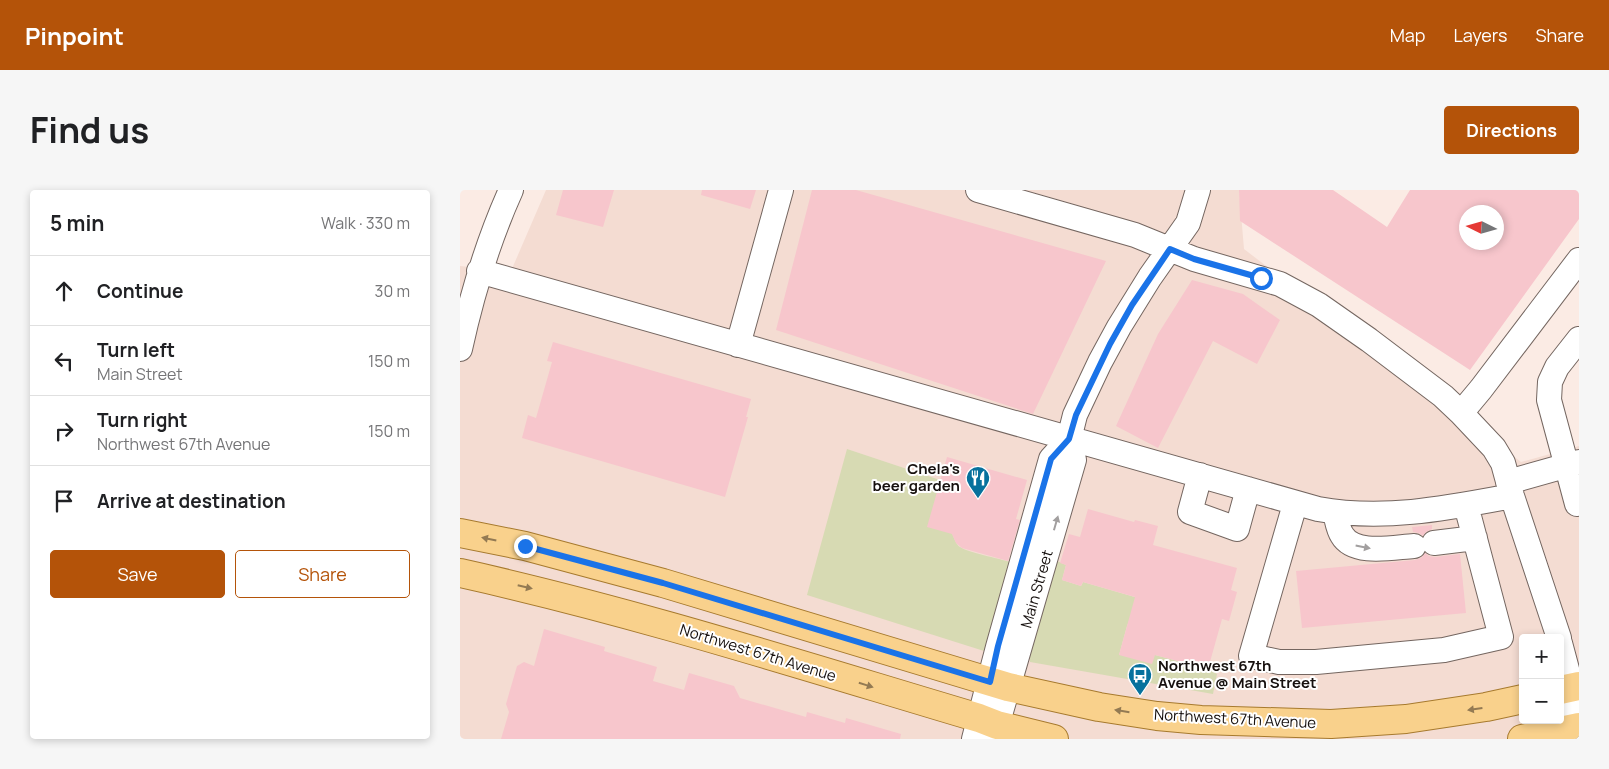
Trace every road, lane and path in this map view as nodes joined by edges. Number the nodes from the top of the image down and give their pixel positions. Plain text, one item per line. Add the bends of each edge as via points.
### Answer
1 (511, 190) edge
2 (781, 190) edge
3 (978, 190) edge
4 (1198, 190) edge
5 (1170, 249) junction
6 (1579, 260) edge
7 (480, 271) junction
8 (466, 300) edge
9 (1579, 339) edge
10 (738, 345) junction
11 (460, 349) edge
12 (1461, 413) junction
13 (1069, 439) junction
14 (1573, 464) edge
15 (1200, 475) junction
16 (1248, 489) junction
17 (1510, 489) junction
18 (1295, 504) junction
19 (1577, 504) dead end
20 (1466, 505) junction
21 (1335, 512) junction
22 (460, 533) edge
23 (1475, 538) junction
24 (460, 573) edge
25 (1557, 634) edge
26 (1564, 661) edge
27 (999, 685) junction
28 (1570, 688) edge
29 (1519, 700) edge
30 (986, 730) edge
31 (1577, 731) edge
32 (1054, 739) edge
33 (1522, 739) edge

1 - 7 street
2 - 10 street
3 - 5 street via 1135,235
4 - 5 street, Main Street via 1188,224
5 - 12 street via 1280,284 1319,305 1436,390
5 - 13 street, Main Street via 1110,344 1076,415
6 - 12 street
7 - 8 street
7 - 10 street
8 - 11 street
9 - 14 street via 1550,382 1549,400
10 - 13 street
12 - 17 street via 1500,455
13 - 15 street
13 - 27 street, Main Street via 1074,460
14 - 17 street
14 - 19 street
15 - 16 street
15 - 16 street via 1190,512 1237,529
16 - 18 street
17 - 20 street
17 - 25 street
18 - 21 street
18 - 23 street via 1251,656 1279,662 1334,661 1444,650 1501,637
20 - 21 street via 1406,514
20 - 23 street
21 -> 23 street via 1341,534 1353,546 1372,549
27 -> 22 main road, Northwest 67th Avenue via 663,583 525,546
24 -> 30 main road, Northwest 67th Avenue via 635,616
26 - 28 street
29 -> 27 main road, Northwest 67th Avenue via 1406,719 1295,723 1157,716 1099,708
27 - 30 street, Main Street
28 - 31 street
30 - 32 main road, Northwest 67th Avenue
31 - 33 main road

